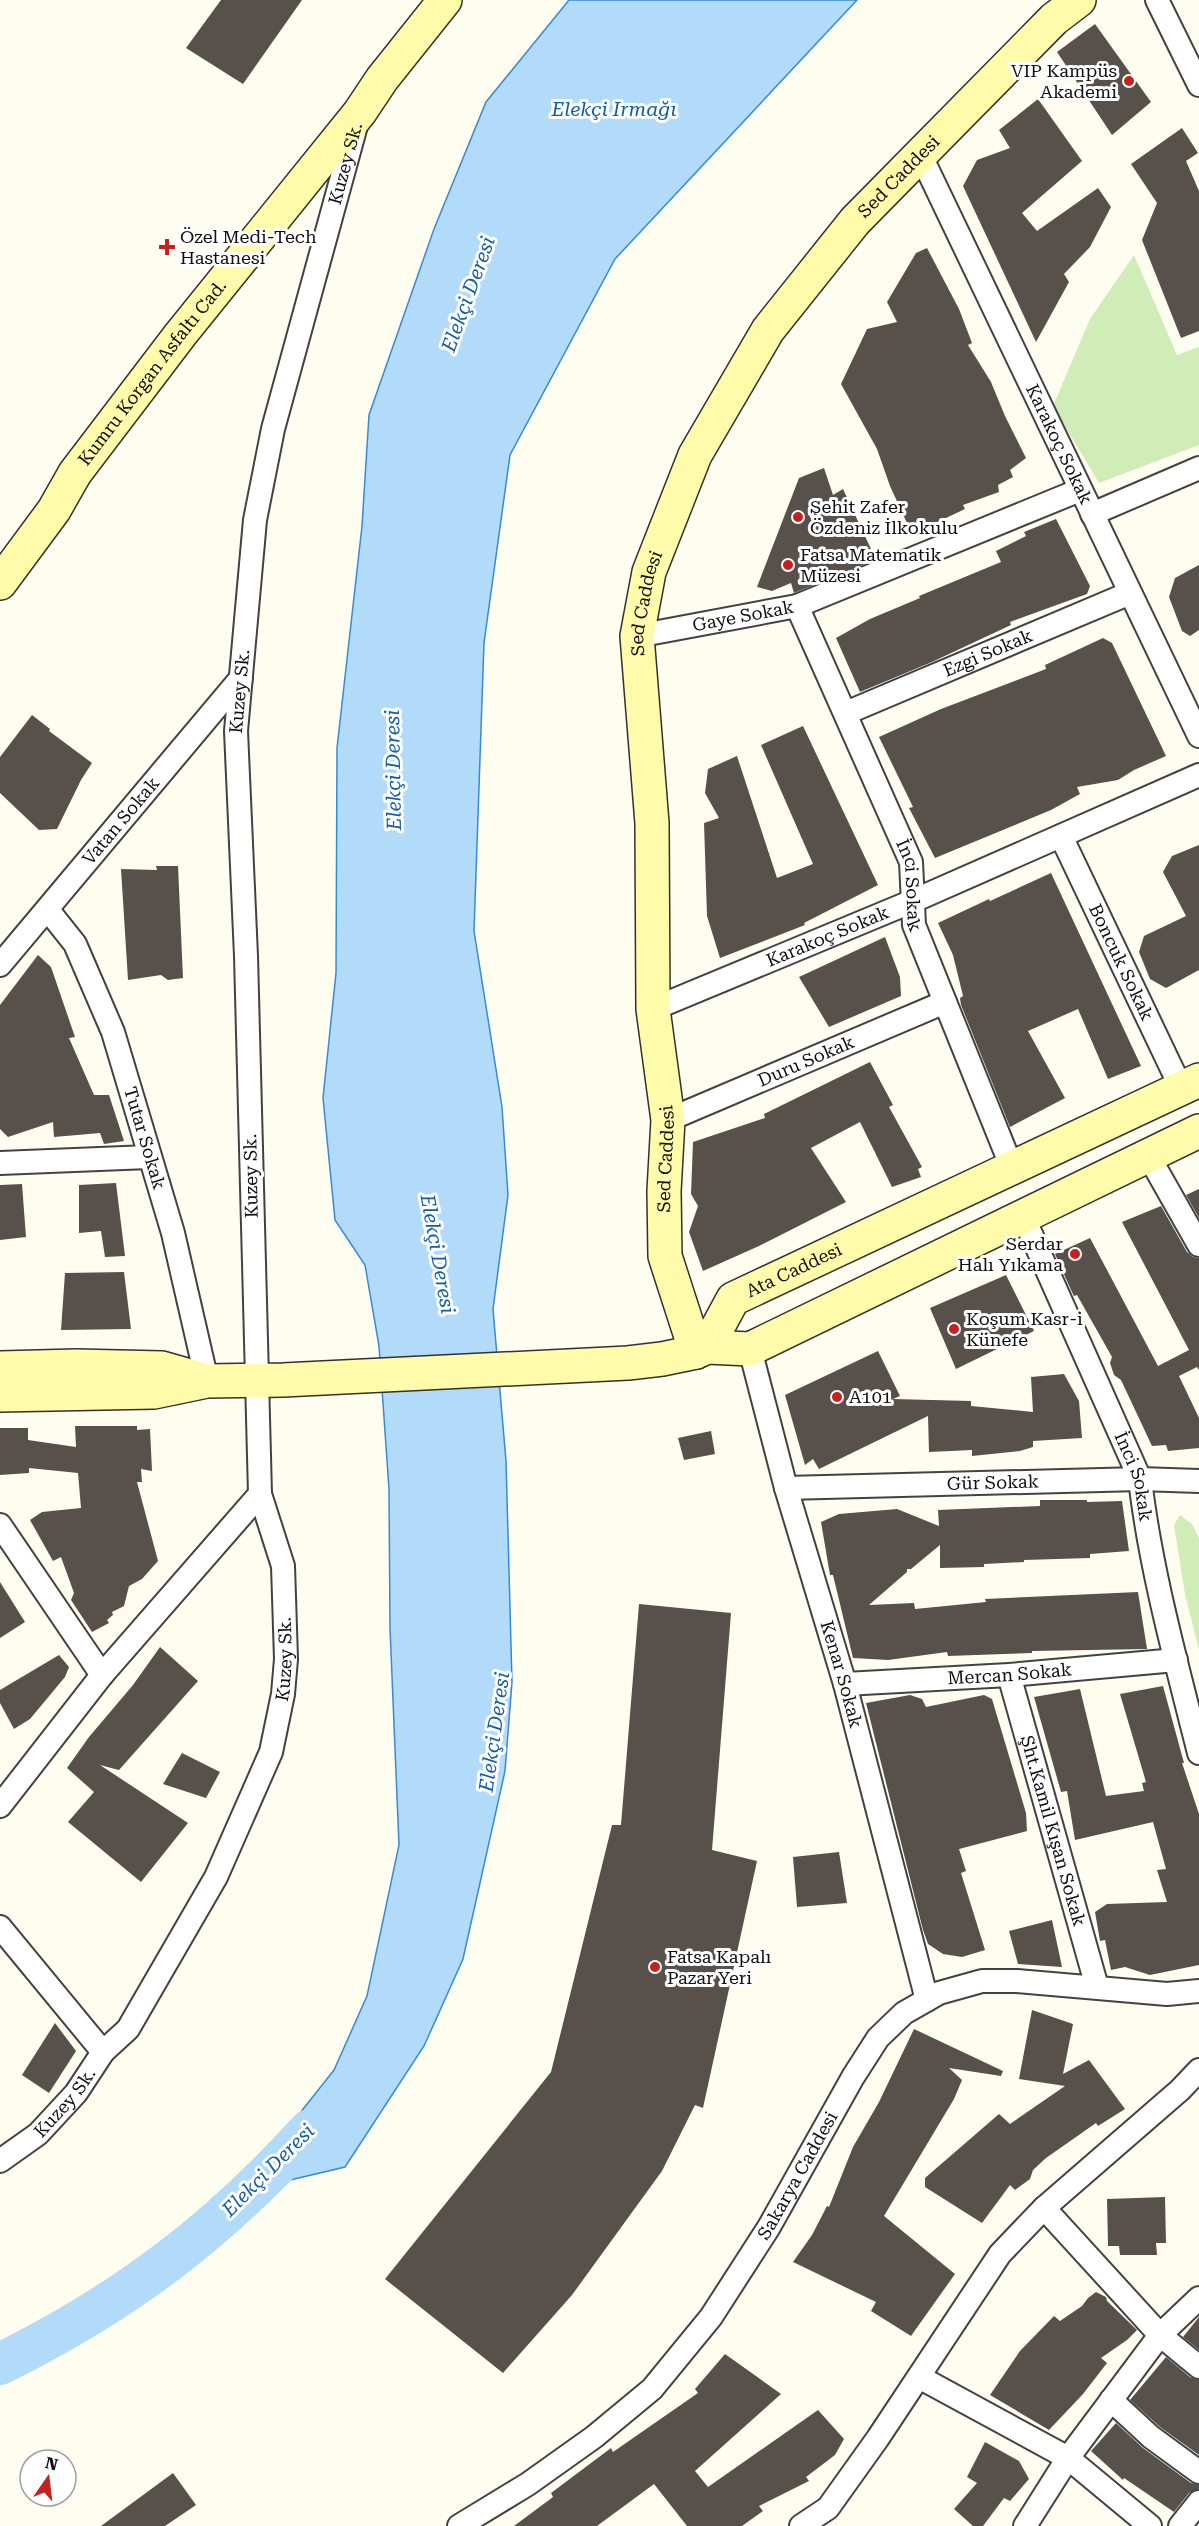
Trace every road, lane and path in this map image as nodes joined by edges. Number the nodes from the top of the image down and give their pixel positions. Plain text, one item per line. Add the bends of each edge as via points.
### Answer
1 (445, 0) edge
2 (1079, 0) edge
3 (1156, 0) edge
4 (1199, 85) edge
5 (360, 112) junction
6 (920, 154) junction
7 (1199, 468) edge
8 (75, 473) junction
9 (1080, 490) junction
10 (1092, 514) junction
11 (0, 547) edge
12 (0, 583) edge
13 (1130, 593) junction
14 (797, 606) junction
15 (637, 636) junction
16 (241, 678) junction
17 (846, 713) junction
18 (1199, 736) edge
19 (1199, 775) edge
20 (1061, 836) junction
21 (913, 901) junction
22 (48, 910) junction
23 (0, 965) edge
24 (945, 1002) junction
25 (653, 1009) junction
26 (1190, 1084) edge
27 (668, 1120) junction
28 (1199, 1131) edge
29 (1148, 1155) junction
30 (148, 1157) junction
31 (0, 1163) edge
32 (1012, 1168) junction
33 (1023, 1216) junction
34 (1199, 1245) edge
35 (750, 1349) junction
36 (702, 1350) junction
37 (0, 1368) edge
38 (77, 1380) junction
39 (270, 1380) junction
40 (207, 1381) junction
41 (0, 1395) edge
42 (1140, 1479) junction
43 (1199, 1481) edge
44 (786, 1488) junction
45 (260, 1494) junction
46 (0, 1525) edge
47 (1176, 1660) junction
48 (102, 1675) junction
49 (1009, 1675) junction
50 (845, 1684) junction
51 (1199, 1753) edge
52 (0, 1806) edge
53 (0, 1927) edge
54 (1097, 1987) junction
55 (1199, 1991) edge
56 (927, 2000) junction
57 (103, 2052) junction
58 (1199, 2070) edge
59 (0, 2161) edge
60 (1044, 2208) junction
61 (1199, 2298) edge
62 (1160, 2335) junction
63 (1199, 2367) edge
64 (919, 2377) junction
65 (1111, 2400) junction
66 (1068, 2458) junction
67 (1199, 2472) edge
68 (1199, 2502) edge
69 (827, 2517) edge
70 (459, 2526) edge
71 (801, 2526) edge
72 (1025, 2526) edge
73 (1150, 2526) edge
74 (1180, 2526) edge

1 - 5 main road, Kumru Korgan Asfaltı Cad.
2 - 6 main road, Sed Caddesi via 1054,19
3 - 4 street
5 - 8 main road, Kumru Korgan Asfaltı Cad. via 180,334
5 - 16 street, Kuzey Sk. via 273,429 255,520
6 - 9 street, Karakoç Sokak
6 - 15 main road, Sed Caddesi via 855,221 762,340 695,455 649,572
7 - 10 street
8 - 11 main road via 22,521
8 - 12 main road, Kumru Korgan Asfaltı Cad. via 54,510
9 - 10 street, Karakoç Sokak
9 - 14 street, Gaye Sokak
10 - 13 street, Karakoç Sokak
13 - 17 street, Ezgi Sokak
13 - 18 street, Karakoç Sokak
14 - 15 street, Gaye Sokak
14 - 17 street, İnci Sokak
15 - 25 main road, Sed Caddesi via 652,823
16 - 22 street, Vatan Sokak
16 - 39 street, Kuzey Sk. via 237,730 246,956
17 - 21 street, İnci Sokak via 911,862
19 - 20 street, Karakoç Sokak
20 - 21 street, Karakoç Sokak
20 - 26 street, Boncuk Sokak
21 - 24 street, İnci Sokak via 914,925
21 - 25 street, Karakoç Sokak
22 - 23 street, Vatan Sokak
22 - 30 street, Tutar Sokak via 75,944 113,1032
24 - 27 street, Duru Sokak
24 - 32 street, İnci Sokak
25 - 27 main road, Sed Caddesi
26 - 32 main road, Ata Caddesi
27 - 36 main road, Sed Caddesi via 665,1256
28 - 29 main road
29 - 33 main road
29 - 34 street
30 - 31 street
30 - 40 street, Tutar Sokak via 172,1233
32 - 36 main road, Ata Caddesi via 733,1299
33 - 35 main road
33 - 42 street, İnci Sokak
35 - 36 main road
35 - 44 street, Kenar Sokak
36 - 39 main road via 628,1364
37 - 38 main road
38 - 40 main road via 154,1392
38 - 40 main road via 162,1368
38 - 41 main road
39 - 40 main road
39 - 45 street, Kuzey Sk.
42 - 43 street, Gür Sokak
42 - 44 street, Gür Sokak
42 - 47 street, İnci Sokak
44 - 50 street, Kenar Sokak
45 - 48 street
45 - 57 street, Kuzey Sk. via 283,1566 286,1659 271,1752 216,1877 129,2029
46 - 48 street
47 - 49 street, Mercan Sokak
47 - 51 street, İnci Sokak
48 - 52 street
49 - 50 street, Mercan Sokak
49 - 54 street, Şht.Kamil Kışan Sokak
50 - 56 street, Kenar Sokak
53 - 57 street
54 - 55 street, Sakarya Caddesi via 1167,1994
54 - 56 street, Sakarya Caddesi via 1017,1980 982,1982
56 - 70 street, Sakarya Caddesi via 904,2013 878,2038 711,2317 652,2389 528,2484
57 - 59 street, Kuzey Sk. via 76,2093 38,2134
58 - 60 street
60 - 62 street
60 - 64 street via 1000,2254
61 - 62 street
62 - 63 street
62 - 65 street
64 - 66 street
64 - 69 street
65 - 66 street
65 - 67 street via 1151,2437
66 - 72 street
66 - 73 street
68 - 74 street
69 - 71 street

